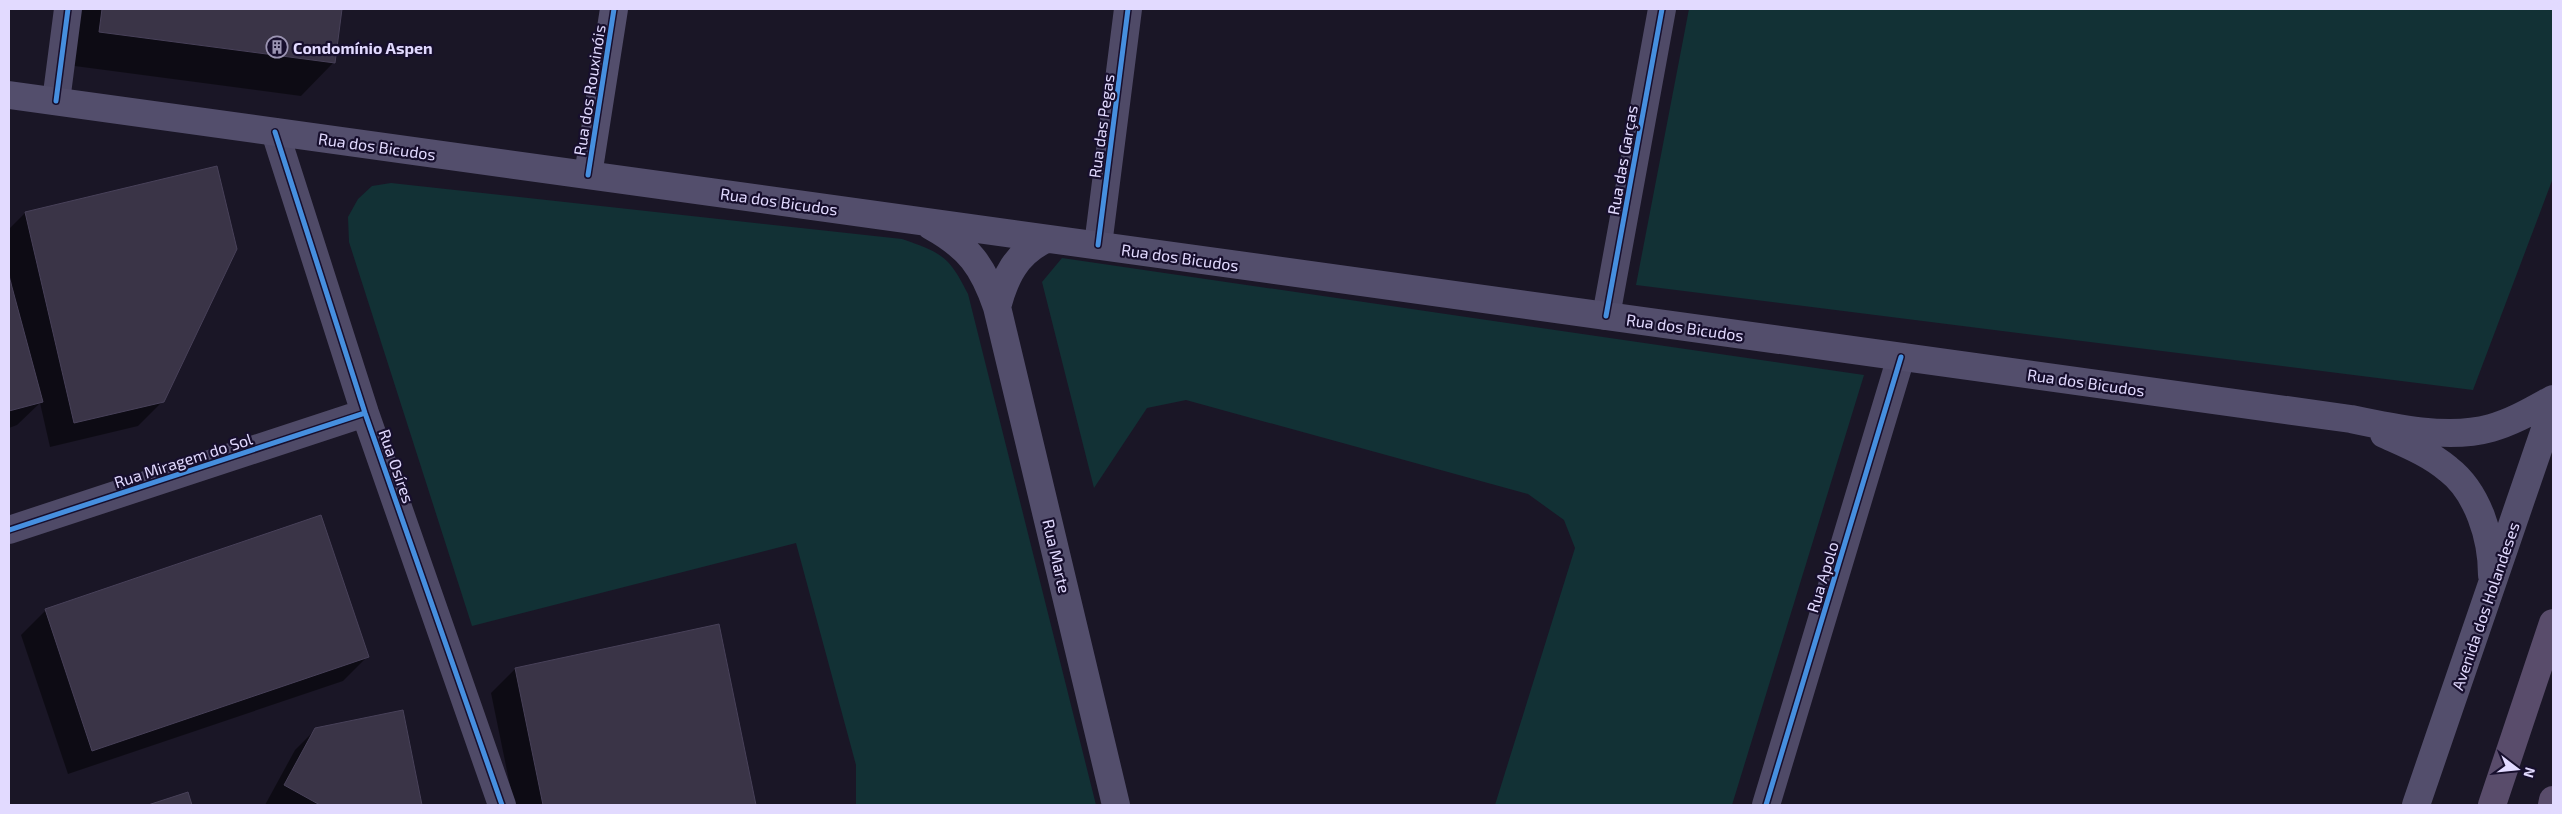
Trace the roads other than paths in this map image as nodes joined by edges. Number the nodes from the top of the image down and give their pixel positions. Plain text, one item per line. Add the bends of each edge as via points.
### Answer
1 (68, 9) edge
2 (614, 9) edge
3 (1128, 9) edge
4 (1662, 9) edge
5 (9, 95) edge
6 (56, 101) junction
7 (275, 132) junction
8 (588, 175) junction
9 (924, 221) junction
10 (1046, 239) junction
11 (1098, 246) junction
12 (997, 307) junction
13 (1606, 316) junction
14 (1901, 357) junction
15 (2553, 399) edge
16 (2553, 406) edge
17 (365, 413) junction
18 (2351, 419) junction
19 (9, 530) edge
20 (2491, 591) junction
21 (2553, 623) edge
22 (2553, 800) edge
23 (502, 805) edge
24 (1116, 805) edge
25 (1766, 805) edge
26 (2416, 805) edge
27 (2492, 805) edge
28 (2552, 805) edge

1 - 6 street
2 - 8 main road, Rua dos Rouxinóis
3 - 11 street, Rua das Pegas
4 - 13 street, Rua das Garças
5 - 6 main road, Rua dos Bicudos
6 - 7 main road, Rua dos Bicudos
7 - 8 main road, Rua dos Bicudos
7 - 17 street, Rua Osíres
8 - 9 main road, Rua dos Bicudos
9 - 10 main road, Rua dos Bicudos
9 - 12 main road, Rua Marte via 970,254 988,279
10 - 11 main road, Rua dos Bicudos
10 - 12 main road via 1031,246 1012,267
11 - 13 main road, Rua dos Bicudos
12 - 24 main road, Rua Marte
13 - 14 main road, Rua dos Bicudos
14 - 18 main road, Rua dos Bicudos
14 - 25 street, Rua Apolo
15 - 18 main road, Rua dos Bicudos via 2515,420 2490,429 2466,432 2390,427
16 - 20 main road, Avenida dos Holandeses
17 - 19 street, Rua Miragem do Sol
17 - 23 street, Rua Osíres
18 - 20 main road, Rua dos Bicudos via 2425,453 2450,470 2470,493 2488,540
20 - 26 main road, Avenida dos Holandeses
21 - 27 main road
22 - 28 main road

